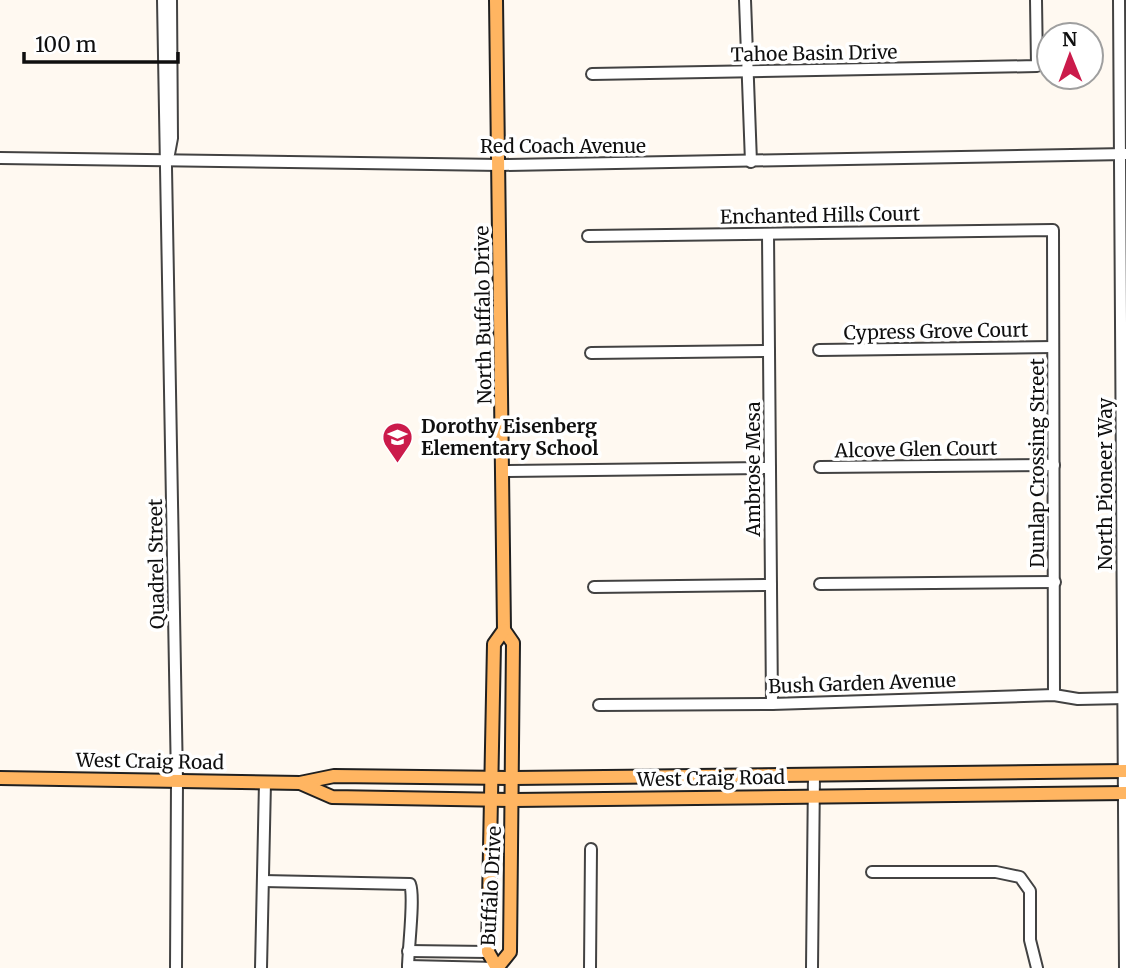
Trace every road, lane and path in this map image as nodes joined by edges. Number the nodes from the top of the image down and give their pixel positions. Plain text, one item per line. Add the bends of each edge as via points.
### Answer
1 (163, 0) edge
2 (171, 0) edge
3 (496, 0) edge
4 (746, 0) edge
5 (1036, 0) edge
6 (1119, 0) edge
7 (1123, 68) edge
8 (749, 72) junction
9 (593, 74) dead end
10 (168, 76) junction
11 (1123, 154) edge
12 (0, 158) edge
13 (168, 160) junction
14 (751, 162) junction
15 (500, 165) junction
16 (1053, 230) joint
17 (768, 234) junction
18 (588, 236) dead end
19 (1054, 347) junction
20 (819, 350) dead end
21 (769, 351) junction
22 (591, 353) dead end
23 (1124, 461) edge
24 (1054, 465) junction
25 (820, 467) dead end
26 (770, 468) junction
27 (503, 471) junction
28 (1055, 582) junction
29 (820, 584) dead end
30 (771, 585) junction
31 (594, 587) dead end
32 (504, 630) junction
33 (1054, 695) junction
34 (1125, 698) edge
35 (772, 704) junction
36 (599, 705) dead end
37 (1125, 771) edge
38 (814, 775) junction
39 (492, 777) junction
40 (0, 778) edge
41 (514, 778) junction
42 (177, 781) junction
43 (265, 782) junction
44 (300, 783) junction
45 (1126, 793) edge
46 (813, 796) junction
47 (492, 799) junction
48 (514, 800) junction
49 (591, 849) dead end
50 (872, 872) dead end
51 (263, 881) junction
52 (408, 951) junction
53 (488, 952) junction
54 (408, 967) edge
55 (176, 968) edge
56 (261, 968) edge
57 (497, 968) edge
58 (590, 968) edge
59 (812, 968) edge
60 (1037, 968) edge
61 (1125, 968) edge

1 - 10 street, Quadrel Street
2 - 10 street, Quadrel Street
3 - 15 main road, North Buffalo Drive
4 - 8 street
5 - 8 street, Tahoe Basin Drive via 1037,66
6 - 7 street, North Pioneer Way
7 - 11 street, North Pioneer Way
8 - 9 street, Tahoe Basin Drive
8 - 14 street
10 - 13 street, Quadrel Street via 172,138
11 - 14 street, Red Coach Avenue
11 - 23 street, North Pioneer Way
12 - 13 street, Red Coach Avenue
13 - 15 street, Red Coach Avenue
13 - 42 street, Quadrel Street
14 - 15 street, Red Coach Avenue
15 - 27 main road, North Buffalo Drive
16 - 17 street, Enchanted Hills Court
16 - 19 street, Dunlap Crossing Street
17 - 18 street, Enchanted Hills Court
17 - 21 street, Ambrose Mesa
19 - 20 street, Cypress Grove Court
19 - 24 street, Dunlap Crossing Street
21 - 22 street
21 - 26 street, Ambrose Mesa
23 - 34 street, North Pioneer Way
24 - 25 street, Alcove Glen Court
24 - 28 street, Dunlap Crossing Street
26 - 27 street
26 - 30 street, Ambrose Mesa
27 - 32 main road, North Buffalo Drive
28 - 29 street
28 - 33 street, Dunlap Crossing Street
30 - 31 street
30 - 35 street, Ambrose Mesa
32 - 39 main road, North Buffalo Drive via 494,644
32 - 41 main road, North Buffalo Drive via 513,643
33 - 34 street, Bush Garden Avenue
33 - 35 street, Bush Garden Avenue
34 - 37 street, North Pioneer Way
35 - 36 street, Bush Garden Avenue
37 - 38 main road, West Craig Road
37 - 45 street, North Pioneer Way
38 - 41 main road, West Craig Road
38 - 46 street
39 - 41 main road, West Craig Road
39 - 44 main road, West Craig Road via 334,776
39 - 47 main road, Buffalo Drive
40 - 42 main road, West Craig Road
41 - 48 main road, Buffalo Drive
42 - 43 main road, West Craig Road
42 - 55 street, Quadrel Street
43 - 44 main road, West Craig Road
43 - 51 street
44 - 47 main road, West Craig Road via 332,797
45 - 46 main road, West Craig Road
45 - 61 street, North Pioneer Way
46 - 48 main road, West Craig Road
46 - 59 street
47 - 48 main road, West Craig Road
47 - 53 main road, Buffalo Drive
48 - 57 main road, Buffalo Drive via 510,952
49 - 58 street
50 - 60 street via 1008,873 1020,877 1030,891 1030,940
51 - 52 street via 410,884 414,893
51 - 56 street
52 - 53 street
52 - 54 street
53 - 57 main road, Buffalo Drive
54 - 57 street

